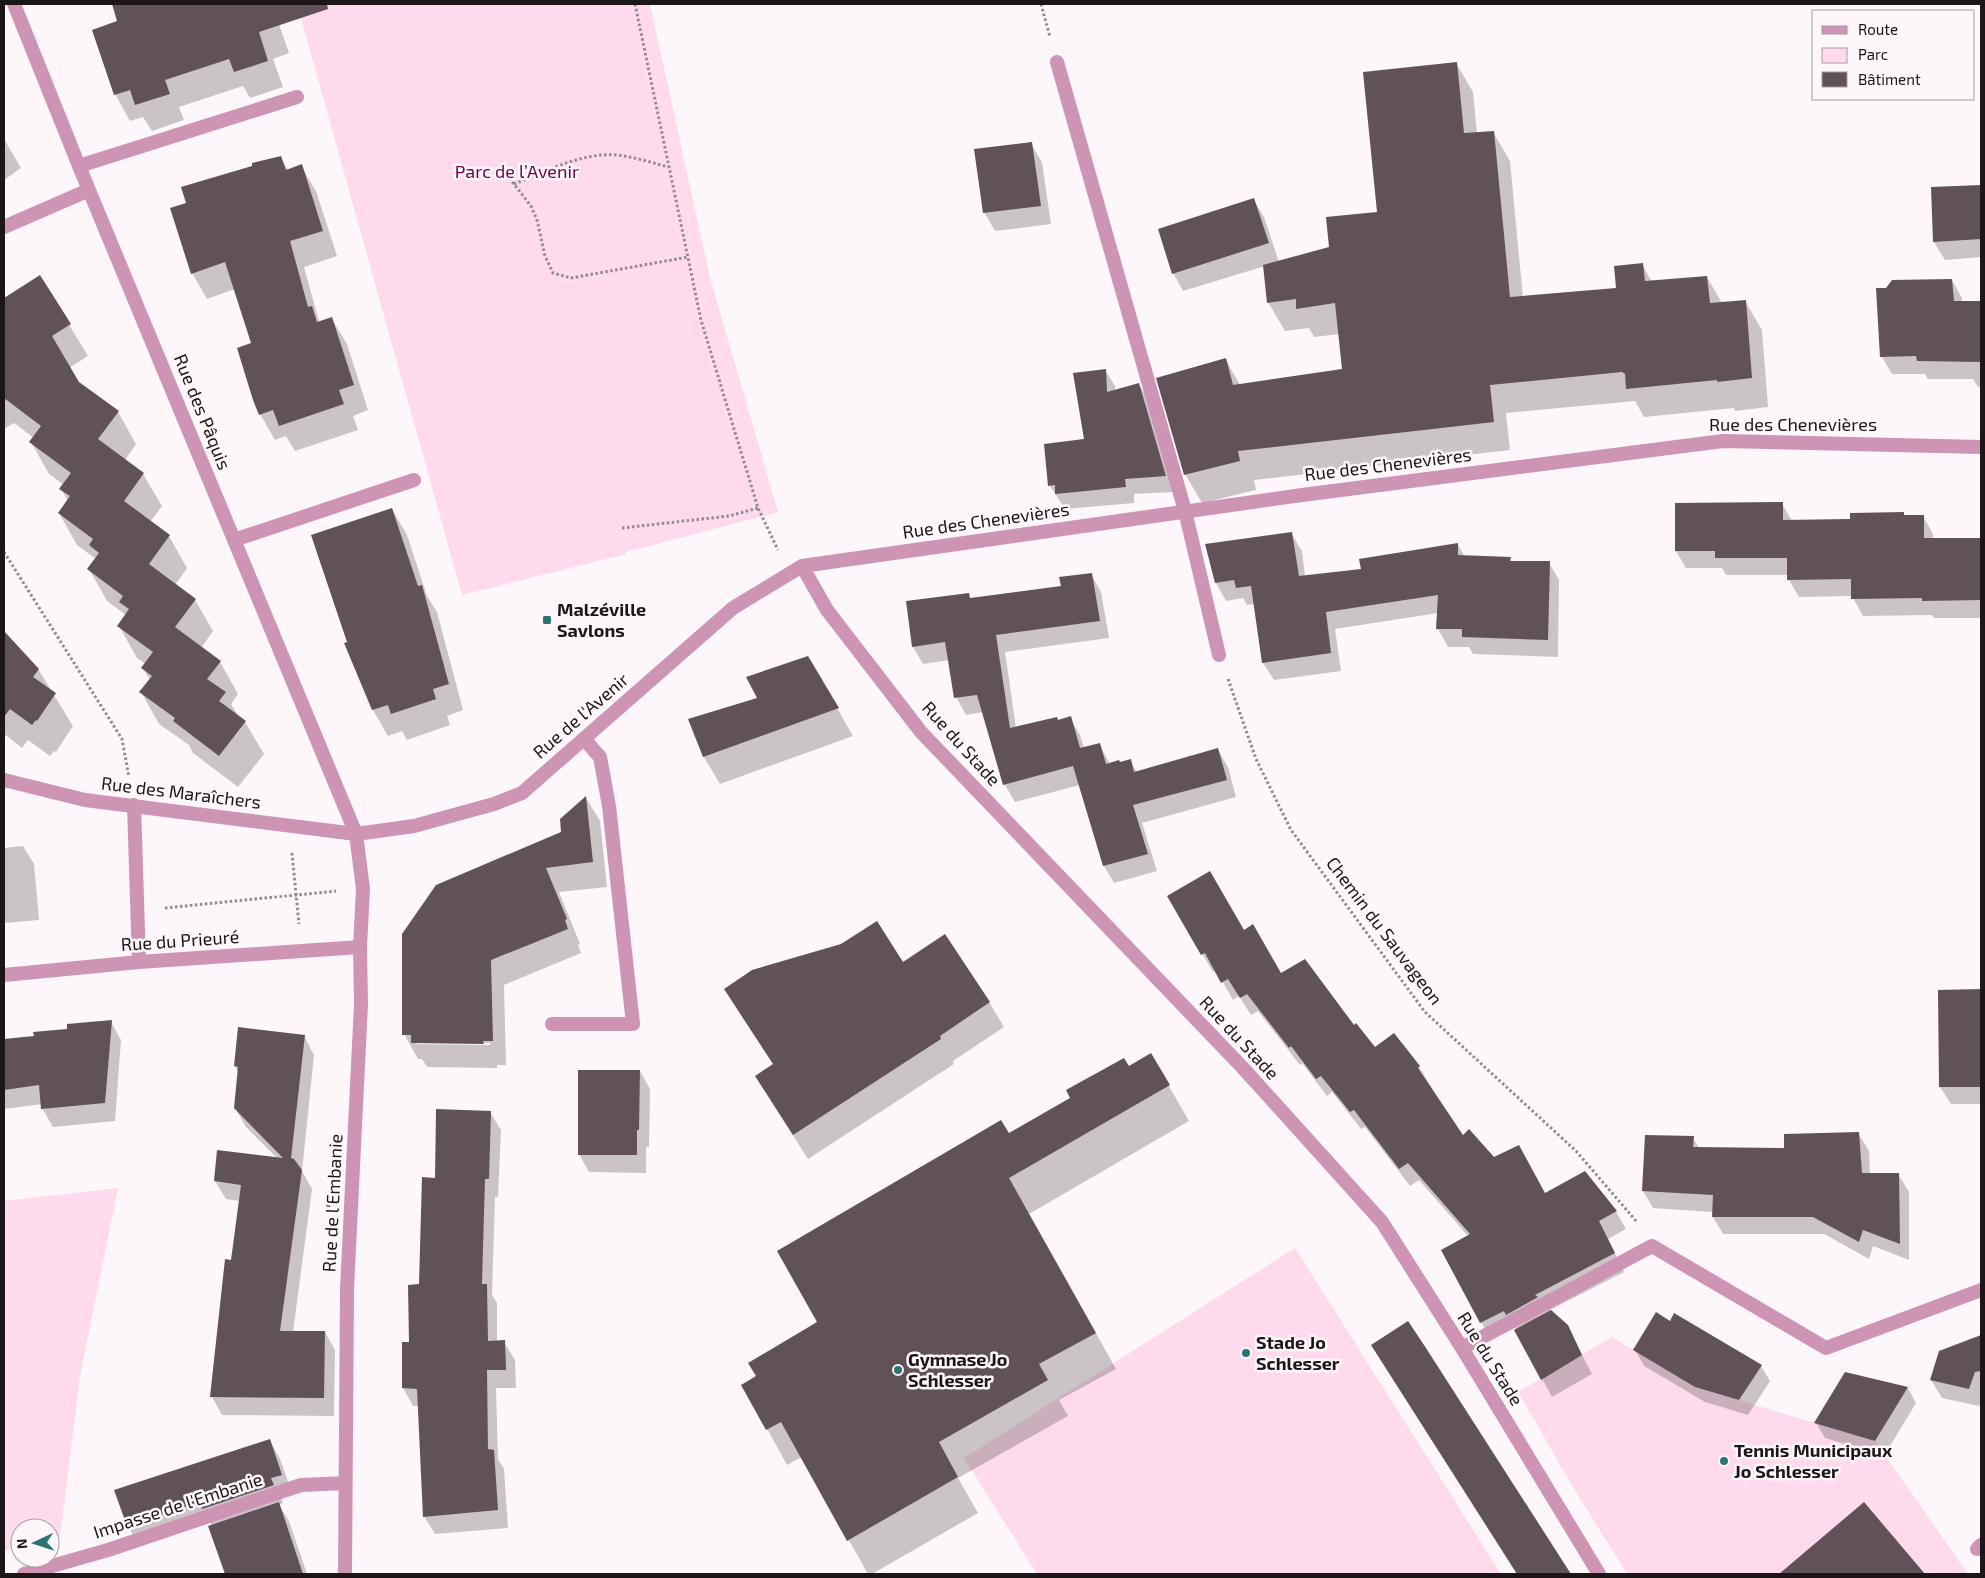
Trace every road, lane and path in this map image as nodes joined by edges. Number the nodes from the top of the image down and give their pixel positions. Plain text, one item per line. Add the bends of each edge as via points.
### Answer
1 (14, 4) edge
2 (635, 4) edge
3 (1041, 4) edge
4 (1057, 62) joint
5 (297, 97) dead end
6 (79, 166) junction
7 (500, 166) dead end
8 (669, 168) junction
9 (514, 184) junction
10 (89, 190) junction
11 (4, 227) edge
12 (688, 257) junction
13 (1981, 447) edge
14 (414, 480) dead end
15 (758, 508) junction
16 (1185, 512) junction
17 (622, 528) dead end
18 (234, 540) junction
19 (4, 552) edge
20 (796, 570) junction
21 (1220, 655) joint
22 (584, 739) junction
23 (4, 780) edge
24 (134, 805) junction
25 (289, 826) junction
26 (356, 834) junction
27 (363, 888) junction
28 (296, 895) junction
29 (137, 910) junction
30 (360, 947) junction
31 (301, 952) junction
32 (139, 962) junction
33 (4, 975) edge
34 (552, 1024) dead end
35 (1652, 1246) junction
36 (1981, 1290) edge
37 (1462, 1348) junction
38 (346, 1483) junction
39 (24, 1574) edge
40 (345, 1574) edge
41 (1599, 1574) edge

1 - 6 street, Rue des Pâquis
2 - 8 path
3 - 4 path
4 - 16 street
5 - 6 street
6 - 10 street, Rue des Pâquis
7 - 9 path
8 - 9 path via 615,155 588,157
8 - 12 path
9 - 12 path via 531,206 553,273 571,278
10 - 11 street
10 - 18 street, Rue des Pâquis
12 - 15 path via 701,320
13 - 16 street, Rue des Chenevières via 1723,441
14 - 18 street
15 - 17 path via 729,516
15 - 20 path
16 - 20 street, Rue des Chenevières
16 - 21 street
18 - 26 street, Rue des Pâquis
19 - 24 path via 122,739
20 - 22 street, Rue de l'Avenir via 733,608
20 - 37 street, Rue du Stade via 921,732 1243,1068 1382,1222
21 - 35 path, Chemin du Sauvageon via 1256,759 1291,830 1426,1012 1576,1151
22 - 26 street, Rue de l'Avenir via 522,793 414,826
22 - 34 street via 600,757 609,806 633,1024
23 - 24 street, Rue des Maraîchers via 85,800
24 - 25 street, Rue des Maraîchers
24 - 29 street
25 - 26 street, Rue des Maraîchers
25 - 28 path
26 - 27 street, Rue de l'Embanie
27 - 28 path
27 - 30 street, Rue de l'Embanie
28 - 29 path
28 - 31 path
29 - 32 street
30 - 31 street, Rue du Prieuré
30 - 38 street, Rue de l'Embanie via 361,1004 347,1289
31 - 32 street, Rue du Prieuré
32 - 33 street, Rue du Prieuré
35 - 36 street via 1826,1348
35 - 37 street
37 - 41 street, Rue du Stade
38 - 39 street, Impasse de l'Embanie via 302,1485 108,1550
38 - 40 street, Rue de l'Embanie

